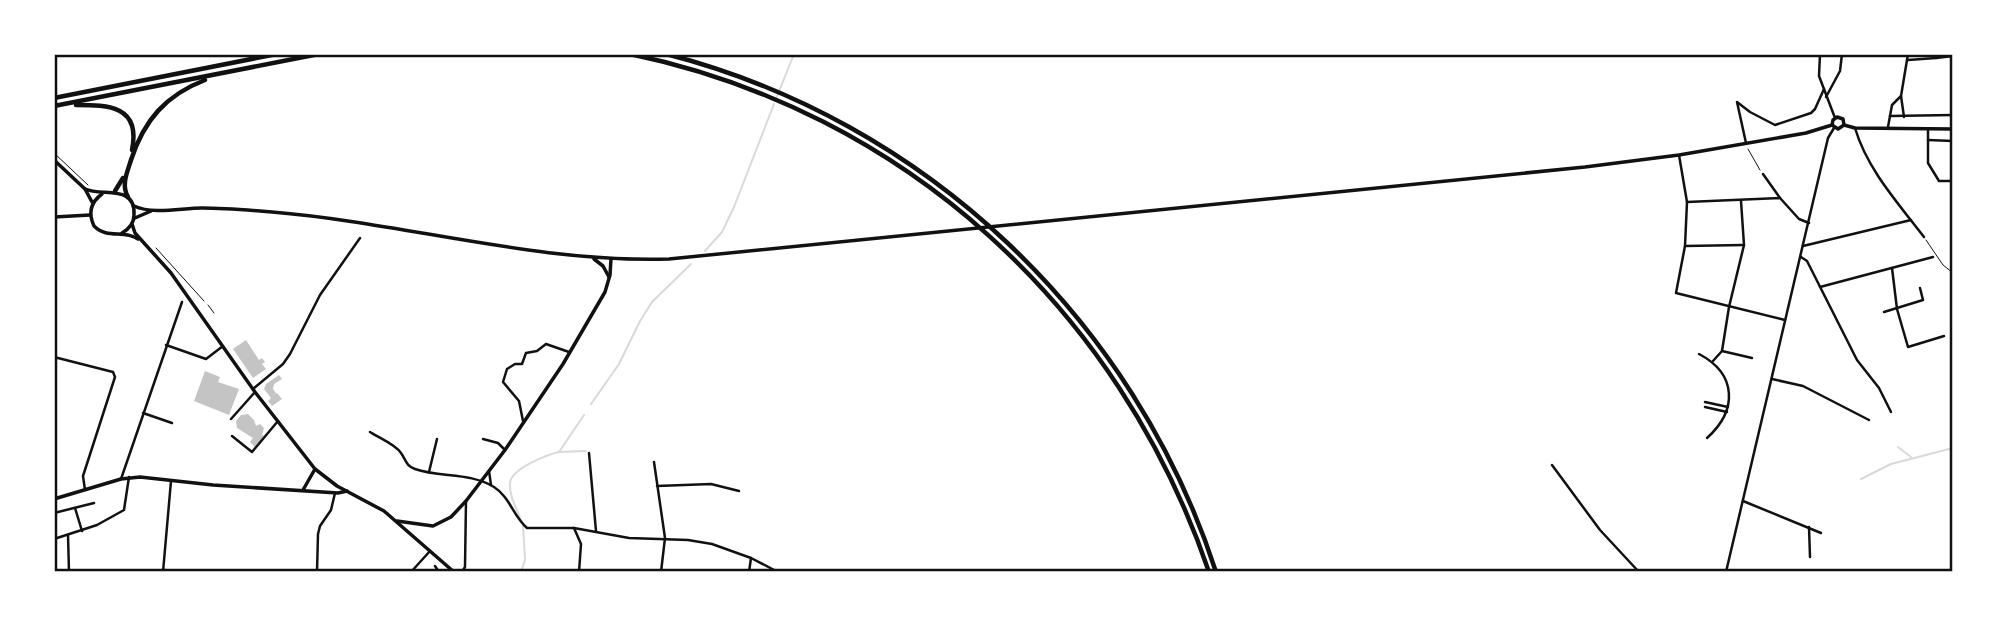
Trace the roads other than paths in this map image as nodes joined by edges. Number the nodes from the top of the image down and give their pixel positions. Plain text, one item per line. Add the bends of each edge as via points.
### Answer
1 (277, 54) edge
2 (319, 54) edge
3 (630, 54) edge
4 (666, 54) edge
5 (1820, 54) edge
6 (1842, 54) edge
7 (1908, 54) edge
8 (1937, 56) edge
9 (1953, 56) edge
10 (1907, 60) junction
11 (226, 73) junction
12 (1824, 89) junction
13 (1901, 96) junction
14 (1826, 97) junction
15 (54, 98) edge
16 (65, 105) junction
17 (54, 107) edge
18 (1953, 115) edge
19 (1890, 117) junction
20 (1904, 117) junction
21 (1835, 118) junction
22 (1843, 125) junction
23 (1833, 126) junction
24 (1855, 128) junction
25 (1888, 128) junction
26 (1928, 129) junction
27 (1822, 130) junction
28 (1953, 130) edge
29 (1828, 138) junction
30 (1928, 140) junction
31 (1953, 141) edge
32 (1746, 143) junction
33 (1679, 155) junction
34 (54, 160) edge
35 (1763, 174) road end
36 (1953, 181) edge
37 (85, 190) junction
38 (115, 191) junction
39 (102, 194) junction
40 (128, 197) junction
41 (1780, 198) junction
42 (1741, 201) junction
43 (1687, 202) junction
44 (92, 204) junction
45 (134, 206) junction
46 (152, 210) junction
47 (90, 215) junction
48 (54, 217) edge
49 (1911, 220) junction
50 (133, 222) junction
51 (1809, 223) junction
52 (122, 233) junction
53 (1924, 237) joint
54 (360, 238) dead end
55 (142, 242) junction
56 (1744, 245) junction
57 (1685, 246) junction
58 (1803, 246) junction
59 (589, 257) junction
60 (1801, 257) junction
61 (1933, 257) dead end
62 (611, 259) junction
63 (1892, 268) junction
64 (1953, 273) edge
65 (610, 278) junction
66 (1820, 287) junction
67 (1920, 288) dead end
68 (182, 302) dead end
69 (208, 305) road end
70 (1729, 307) junction
71 (1897, 309) junction
72 (1884, 312) dead end
73 (214, 313) dead end
74 (1785, 321) junction
75 (1944, 336) dead end
76 (166, 345) junction
77 (224, 345) junction
78 (1722, 351) junction
79 (569, 352) junction
80 (1699, 354) dead end
81 (54, 357) edge
82 (1752, 358) dead end
83 (1713, 361) junction
84 (1772, 379) junction
85 (254, 390) junction
86 (1705, 404) dead end
87 (1728, 409) junction
88 (1891, 412) dead end
89 (143, 413) junction
90 (231, 419) dead end
91 (1869, 419) dead end
92 (278, 421) junction
93 (172, 423) dead end
94 (523, 423) junction
95 (370, 432) dead end
96 (232, 436) dead end
97 (1707, 438) dead end
98 (436, 439) dead end
99 (483, 439) dead end
100 (505, 450) junction
101 (590, 453) dead end
102 (653, 462) dead end
103 (1552, 465) dead end
104 (315, 469) junction
105 (489, 470) junction
106 (429, 472) junction
107 (129, 477) junction
108 (121, 479) junction
109 (171, 479) junction
110 (480, 482) junction
111 (491, 485) junction
112 (657, 486) junction
113 (85, 490) junction
114 (303, 490) junction
115 (347, 491) junction
116 (739, 491) dead end
117 (335, 493) junction
118 (54, 499) edge
119 (466, 501) junction
120 (1743, 501) junction
121 (93, 503) dead end
122 (75, 508) junction
123 (54, 513) edge
124 (397, 522) junction
125 (574, 527) junction
126 (1809, 527) junction
127 (82, 531) junction
128 (596, 531) junction
129 (1821, 533) dead end
130 (68, 535) junction
131 (665, 538) junction
132 (54, 539) edge
133 (430, 551) junction
134 (1810, 557) dead end
135 (751, 558) junction
136 (435, 566) dead end
137 (163, 571) edge
138 (1639, 571) edge
139 (69, 572) edge
140 (209, 572) edge
141 (317, 572) edge
142 (411, 572) edge
143 (439, 572) edge
144 (454, 572) edge
145 (462, 572) edge
146 (579, 572) edge
147 (661, 572) edge
148 (749, 572) edge
149 (778, 572) edge
150 (1209, 572) edge
151 (1216, 572) edge
152 (1645, 572) edge
153 (1726, 572) edge

1 - 15 highway
2 - 11 highway
3 - 150 highway via 760,93 849,135 929,186 990,236 1045,291 1092,348 1139,419 1182,504
4 - 151 highway via 791,97 873,140 978,214 1051,286 1098,342 1146,414 1190,500
5 - 12 street via 1818,70
6 - 14 street via 1840,71
7 - 10 street
8 - 9 street
8 - 10 street
10 - 13 street
11 - 16 highway
11 - 40 highway via 184,89 155,112 141,134 126,175
12 - 14 street
12 - 32 street via 1811,113 1775,125 1737,102
13 - 19 street via 1892,105
13 - 20 street
14 - 21 street
16 - 17 highway
16 - 38 highway via 113,107 130,121 132,147
18 - 20 street
19 - 20 street
19 - 25 street
21 - 22 main road via 1843,119
21 - 23 main road
22 - 23 main road via 1839,129
22 - 24 main road
23 - 27 main road
23 - 29 street
24 - 25 main road
24 - 49 street via 1871,164
25 - 26 main road
26 - 28 main road
26 - 30 street
27 - 29 street
27 - 32 main road
29 - 51 street
30 - 31 street
30 - 36 street via 1928,163 1939,181
32 - 33 main road
33 - 43 street
33 - 62 main road via 704,256
34 - 37 main road
35 - 41 street
37 - 39 main road
37 - 44 main road
38 - 39 main road
38 - 40 main road
39 - 44 main road
40 - 45 main road
41 - 42 street
41 - 51 street
42 - 43 street
42 - 56 street
43 - 57 street
44 - 47 main road
45 - 46 main road
45 - 50 main road
46 - 50 main road
46 - 59 main road via 282,213
47 - 48 main road
47 - 52 main road via 102,233
49 - 53 street
49 - 58 street
50 - 52 main road
50 - 55 main road
51 - 58 street
52 - 55 main road
53 - 64 lane
54 - 85 street via 320,295 290,354
55 - 77 main road
56 - 57 street
56 - 70 street
57 - 70 street via 1676,293
58 - 60 street
59 - 62 main road
59 - 65 main road via 603,266
60 - 66 street
60 - 74 street
61 - 63 street
62 - 65 main road
63 - 66 street
63 - 71 street
65 - 79 main road
66 - 88 street via 1857,360
67 - 71 street via 1923,300
68 - 76 street
69 - 73 lane
70 - 74 street
70 - 78 street
71 - 72 street
71 - 75 street via 1908,347
74 - 84 street
76 - 77 street via 206,359
76 - 89 street
77 - 85 main road
78 - 82 street
78 - 83 street
79 - 94 main road
79 - 94 street via 546,344 526,353 522,364 507,369 503,382 519,401
80 - 83 street
81 - 113 street via 108,370 115,377 83,476
83 - 87 street via 1727,383
84 - 91 street via 1803,386
84 - 120 street
85 - 90 street
85 - 92 main road
86 - 87 street
87 - 97 street
89 - 93 street
89 - 108 street
92 - 96 street via 253,452
92 - 104 main road
94 - 100 main road
95 - 106 street via 400,451 407,465
98 - 106 street
99 - 100 street
100 - 105 main road
101 - 128 street
102 - 112 street
103 - 138 street via 1600,530
104 - 114 main road
104 - 115 main road
105 - 110 main road
105 - 111 street
106 - 110 street
107 - 108 main road
107 - 109 main road
107 - 127 street via 124,510
108 - 113 main road
109 - 114 main road
109 - 137 street
110 - 111 street
110 - 119 main road
111 - 125 street via 527,528
112 - 116 street via 711,484
112 - 131 street
113 - 118 main road
114 - 117 main road
115 - 117 main road
115 - 124 main road
117 - 141 street via 317,534
119 - 124 main road via 440,523
119 - 145 street
120 - 126 street
120 - 153 street
121 - 122 street
122 - 123 street
122 - 127 street
124 - 133 main road
125 - 128 street
125 - 146 street via 581,544
126 - 129 street
126 - 134 street
127 - 130 street
128 - 131 street via 629,538
130 - 132 street
130 - 139 street
131 - 135 street via 712,544
131 - 147 street
133 - 142 street
133 - 144 main road
135 - 148 street
135 - 149 street
136 - 143 street
137 - 140 street
138 - 152 street

